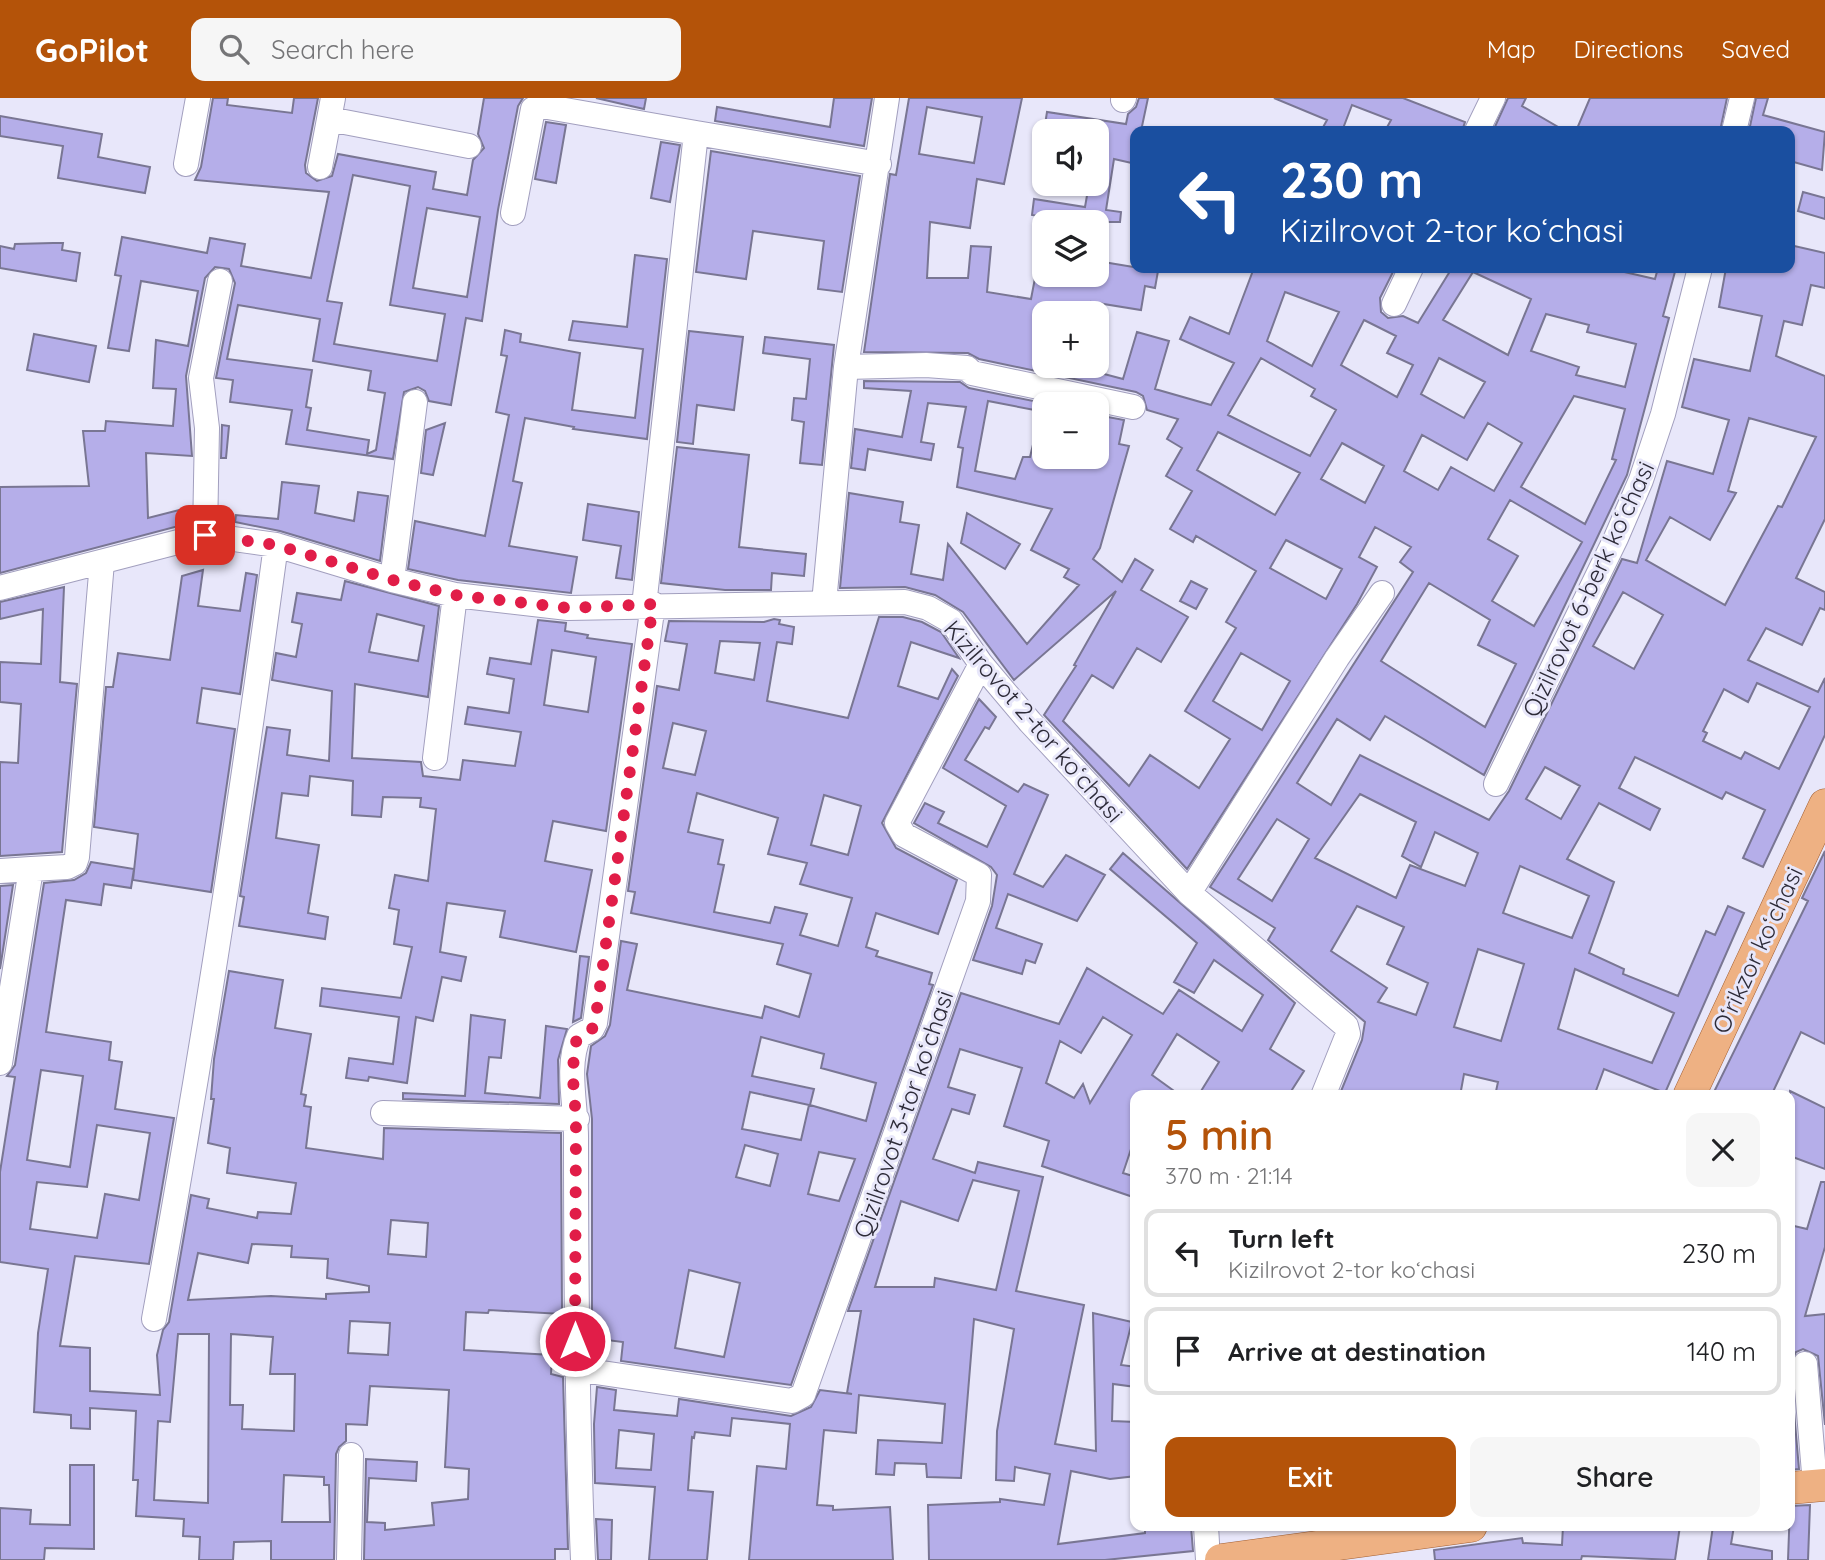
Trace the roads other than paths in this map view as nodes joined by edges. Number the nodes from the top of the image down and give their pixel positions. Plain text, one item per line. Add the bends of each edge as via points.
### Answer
1 (198, 98) edge
2 (887, 98) edge
3 (1493, 98) edge
4 (1742, 98) edge
5 (331, 108) edge
6 (1479, 126) edge
7 (1735, 126) edge
8 (696, 133) junction
9 (469, 146) dead end
10 (186, 164) dead end
11 (878, 164) junction
12 (320, 167) dead end
13 (513, 212) dead end
14 (1409, 273) edge
15 (1699, 273) edge
16 (220, 281) dead end
17 (1394, 304) dead end
18 (846, 367) junction
19 (415, 402) dead end
20 (1133, 407) dead end
21 (205, 535) junction
22 (276, 545) junction
23 (102, 562) junction
24 (393, 580) junction
25 (0, 588) edge
26 (1382, 593) dead end
27 (455, 595) junction
28 (824, 603) junction
29 (648, 605) junction
30 (981, 664) junction
31 (435, 758) dead end
32 (1496, 784) dead end
33 (1825, 805) edge
34 (32, 869) junction
35 (0, 871) edge
36 (1189, 893) junction
37 (0, 1063) edge
38 (1325, 1090) edge
39 (1692, 1090) edge
40 (383, 1113) dead end
41 (576, 1119) junction
42 (154, 1319) dead end
43 (1805, 1364) dead end
44 (575, 1369) junction
45 (352, 1455) dead end
46 (1810, 1486) edge
47 (1206, 1531) edge
48 (1434, 1531) edge
49 (349, 1560) edge
50 (583, 1560) edge
51 (1208, 1560) edge
52 (1221, 1560) edge

1 - 10 street
2 - 11 street
3 - 6 street
4 - 7 street
5 - 9 street
5 - 12 street
8 - 11 street
8 - 13 street via 542,106 533,109
8 - 29 street
11 - 18 street
14 - 17 street
15 - 32 street, Qizilrovot 6-berk koʻchasi via 1641,480
16 - 21 street via 201,378 207,428
18 - 20 street via 967,368 972,373
18 - 28 street
19 - 24 street
21 - 22 street, Kizilrovot 2-tor koʻchasi
21 - 23 street, Kizilrovot 2-tor koʻchasi
22 - 24 street, Kizilrovot 2-tor koʻchasi
22 - 42 street via 235,844
23 - 25 street, Kizilrovot 2-tor koʻchasi
23 - 34 street via 77,857 67,867
24 - 27 street, Kizilrovot 2-tor koʻchasi
26 - 36 street
27 - 29 street, Kizilrovot 2-tor koʻchasi via 568,608
27 - 31 street
28 - 29 street, Kizilrovot 2-tor koʻchasi
28 - 30 street, Kizilrovot 2-tor koʻchasi via 905,602 928,608 951,621
29 - 41 street via 595,1023 574,1046
30 - 36 street, Kizilrovot 2-tor koʻchasi
30 - 44 street, Qizilrovot 3-tor koʻchasi via 897,824 904,835 979,876 978,901 803,1395 792,1401
33 - 39 main road, Oʻrikzor koʻchasi
34 - 35 street
34 - 37 street
36 - 38 street, Kizilrovot 2-tor koʻchasi via 1346,1026 1348,1034
40 - 41 street
41 - 44 street
43 - 46 street
44 - 50 street
45 - 49 street
47 - 51 street
48 - 52 main road

